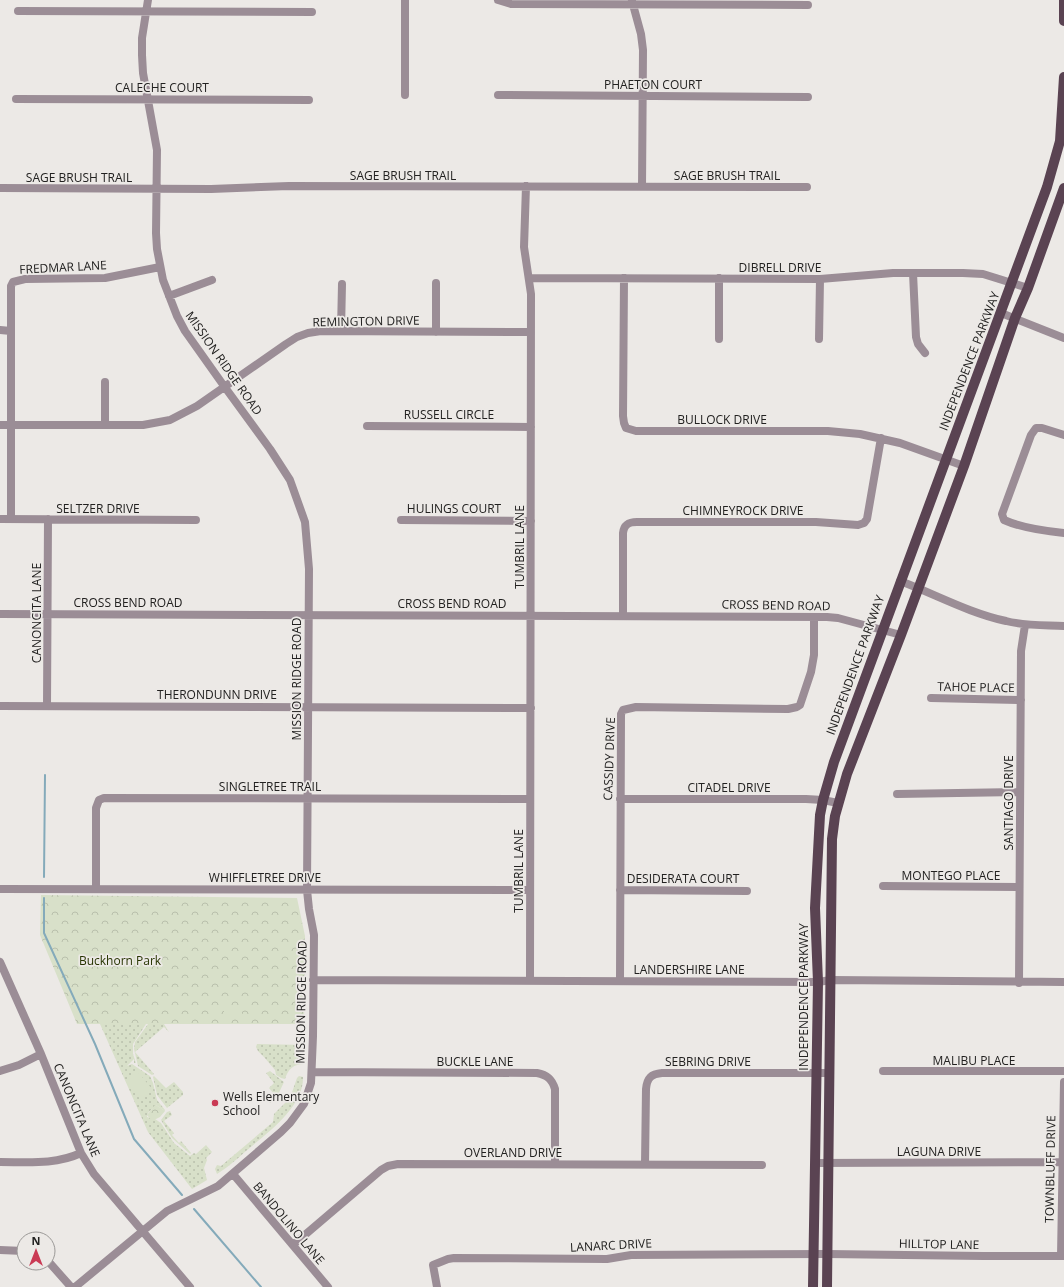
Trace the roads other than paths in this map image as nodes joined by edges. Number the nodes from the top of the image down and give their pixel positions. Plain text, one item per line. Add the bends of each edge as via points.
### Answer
1 (148, 0) edge
2 (405, 0) edge
3 (498, 0) edge
4 (1064, 0) edge
5 (633, 2) edge
6 (808, 5) dead end
7 (18, 11) dead end
8 (146, 11) junction
9 (312, 12) dead end
10 (1064, 21) edge
11 (1064, 78) edge
12 (405, 95) dead end
13 (498, 95) dead end
14 (643, 96) junction
15 (808, 97) dead end
16 (16, 99) dead end
17 (148, 99) junction
18 (309, 100) dead end
19 (1059, 164) edge
20 (526, 186) junction
21 (642, 187) junction
22 (807, 187) dead end
23 (0, 188) edge
24 (1064, 188) edge
25 (157, 189) junction
26 (160, 267) junction
27 (913, 273) junction
28 (530, 278) junction
29 (624, 278) junction
30 (719, 278) junction
31 (820, 279) junction
32 (212, 280) dead end
33 (1012, 282) junction
34 (436, 283) dead end
35 (342, 284) dead end
36 (1028, 288) junction
37 (169, 296) junction
38 (1001, 313) junction
39 (1015, 318) junction
40 (0, 330) edge
41 (11, 331) junction
42 (342, 331) junction
43 (436, 332) junction
44 (531, 332) junction
45 (1064, 338) edge
46 (719, 339) dead end
47 (819, 339) dead end
48 (925, 353) dead end
49 (105, 382) dead end
50 (224, 386) junction
51 (0, 425) edge
52 (11, 425) junction
53 (105, 425) junction
54 (367, 426) dead end
55 (531, 427) junction
56 (1064, 435) edge
57 (881, 438) junction
58 (946, 459) junction
59 (964, 466) junction
60 (0, 519) edge
61 (11, 519) junction
62 (48, 519) junction
63 (196, 520) dead end
64 (401, 520) dead end
65 (531, 521) junction
66 (1064, 533) edge
67 (900, 581) junction
68 (918, 588) junction
69 (0, 614) edge
70 (48, 614) junction
71 (308, 614) junction
72 (531, 615) junction
73 (623, 615) junction
74 (814, 616) junction
75 (1025, 625) junction
76 (1064, 626) edge
77 (882, 629) junction
78 (901, 635) junction
79 (931, 698) dead end
80 (1021, 700) junction
81 (0, 706) edge
82 (47, 706) junction
83 (308, 707) junction
84 (531, 708) junction
85 (1019, 792) junction
86 (897, 794) dead end
87 (308, 798) junction
88 (530, 799) junction
89 (620, 799) junction
90 (823, 800) junction
91 (838, 804) junction
92 (883, 886) dead end
93 (1019, 887) junction
94 (0, 888) edge
95 (96, 889) junction
96 (307, 890) junction
97 (530, 890) junction
98 (620, 890) junction
99 (747, 891) dead end
100 (0, 962) edge
101 (3, 979) edge
102 (313, 980) junction
103 (831, 980) junction
104 (530, 981) junction
105 (620, 981) junction
106 (818, 982) junction
107 (1064, 982) edge
108 (1019, 983) junction
109 (41, 1054) junction
110 (0, 1071) edge
111 (883, 1071) dead end
112 (1064, 1071) edge
113 (312, 1072) junction
114 (817, 1074) junction
115 (830, 1074) junction
116 (1064, 1082) edge
117 (81, 1153) junction
118 (0, 1162) edge
119 (815, 1162) junction
120 (1063, 1162) edge
121 (829, 1163) junction
122 (554, 1164) junction
123 (645, 1164) junction
124 (762, 1165) dead end
125 (232, 1174) junction
126 (143, 1230) junction
127 (293, 1245) junction
128 (0, 1250) edge
129 (16, 1251) edge
130 (814, 1254) junction
131 (827, 1254) junction
132 (1063, 1256) edge
133 (56, 1270) edge
134 (71, 1287) edge
135 (75, 1287) edge
136 (190, 1287) edge
137 (328, 1287) edge
138 (437, 1287) edge
139 (813, 1287) edge
140 (827, 1287) edge

1 - 8 street, MISSION RIDGE ROAD
2 - 12 street
3 - 5 street via 511,4
4 - 10 main road
5 - 6 street
5 - 14 street via 643,50
7 - 8 street
8 - 9 street
8 - 17 street, MISSION RIDGE ROAD via 142,55
11 - 19 main road, INDEPENDENCE PARKWAY
13 - 14 street, PHAETON COURT
14 - 15 street, PHAETON COURT
14 - 21 street
16 - 17 street, CALECHE COURT
17 - 18 street, CALECHE COURT
17 - 25 street, MISSION RIDGE ROAD via 157,150
19 - 33 main road, INDEPENDENCE PARKWAY via 1047,186
20 - 21 street, SAGE BRUSH TRAIL
20 - 25 street, SAGE BRUSH TRAIL
20 - 28 street, TUMBRIL LANE via 524,247
21 - 22 street, SAGE BRUSH TRAIL
23 - 25 street, SAGE BRUSH TRAIL
24 - 36 main road
25 - 26 street, MISSION RIDGE ROAD via 156,233
26 - 37 street, MISSION RIDGE ROAD
26 - 41 street, FREDMAR LANE via 105,278 25,279 13,282
27 - 31 street, DIBRELL DRIVE
27 - 33 street, DIBRELL DRIVE via 983,274
27 - 48 street via 916,337
28 - 29 street, DIBRELL DRIVE
28 - 44 street, TUMBRIL LANE
29 - 30 street, DIBRELL DRIVE
29 - 57 street, BULLOCK DRIVE via 623,416 626,428 636,431 828,431
30 - 31 street, DIBRELL DRIVE
30 - 46 street
31 - 47 street
32 - 37 street
33 - 36 street, DIBRELL DRIVE
33 - 38 main road, INDEPENDENCE PARKWAY
34 - 43 street
35 - 42 street
36 - 39 main road
37 - 50 street, MISSION RIDGE ROAD via 185,331
38 - 39 street
38 - 58 main road, INDEPENDENCE PARKWAY
39 - 45 street
39 - 59 main road
40 - 41 street
41 - 52 street
42 - 43 street, REMINGTON DRIVE
42 - 50 street, REMINGTON DRIVE via 308,333 297,337
43 - 44 street, REMINGTON DRIVE
44 - 55 street, TUMBRIL LANE
49 - 53 street
50 - 53 street, REMINGTON DRIVE via 197,406 170,420 143,425
50 - 71 street, MISSION RIDGE ROAD via 280,464 301,507 309,554
51 - 52 street, REMINGTON DRIVE
52 - 53 street, REMINGTON DRIVE
52 - 61 street
54 - 55 street, RUSSELL CIRCLE
55 - 65 street, TUMBRIL LANE
56 - 66 street via 1036,428 1031,435 1002,514 1004,520 1010,523
57 - 58 street, BULLOCK DRIVE
57 - 73 street, CHIMNEYROCK DRIVE via 864,523 626,524 623,533
58 - 59 street, BULLOCK DRIVE
58 - 67 main road, INDEPENDENCE PARKWAY
59 - 68 main road
60 - 61 street, SELTZER DRIVE
61 - 62 street, SELTZER DRIVE
62 - 63 street, SELTZER DRIVE
62 - 70 street, CANONCITA LANE
64 - 65 street, HULINGS COURT
65 - 72 street, TUMBRIL LANE
67 - 68 street
67 - 77 main road, INDEPENDENCE PARKWAY
68 - 75 street via 989,616
68 - 78 main road
69 - 70 street, CROSS BEND ROAD
70 - 71 street, CROSS BEND ROAD
70 - 82 street, CANONCITA LANE
71 - 72 street, CROSS BEND ROAD
71 - 83 street, MISSION RIDGE ROAD
72 - 73 street, CROSS BEND ROAD
72 - 84 street, TUMBRIL LANE
73 - 74 street, CROSS BEND ROAD
74 - 77 street, CROSS BEND ROAD via 838,618
74 - 89 street, CASSIDY DRIVE via 813,663 801,702 797,707 636,707 623,710 620,718
75 - 76 street
75 - 80 street, SANTIAGO DRIVE via 1021,651
77 - 78 street, CROSS BEND ROAD
77 - 90 main road, INDEPENDENCE PARKWAY
78 - 91 main road via 846,774
79 - 80 street, TAHOE PLACE
80 - 85 street, SANTIAGO DRIVE
81 - 82 street, THERONDUNN DRIVE
82 - 83 street, THERONDUNN DRIVE
83 - 84 street, THERONDUNN DRIVE
83 - 87 street, MISSION RIDGE ROAD
84 - 88 street, TUMBRIL LANE
85 - 86 street
85 - 93 street, SANTIAGO DRIVE
87 - 88 street, SINGLETREE TRAIL
87 - 95 street, SINGLETREE TRAIL via 99,800 96,808
87 - 96 street, MISSION RIDGE ROAD
88 - 97 street, TUMBRIL LANE
89 - 90 street, CITADEL DRIVE
89 - 98 street, CASSIDY DRIVE
90 - 91 street, CITADEL DRIVE
90 - 106 main road, INDEPENDENCE PARKWAY via 815,908
91 - 103 main road via 832,839
92 - 93 street, MONTEGO PLACE
93 - 108 street, SANTIAGO DRIVE
94 - 95 street, WHIFFLETREE DRIVE
95 - 96 street, WHIFFLETREE DRIVE
96 - 97 street, WHIFFLETREE DRIVE
96 - 102 street, MISSION RIDGE ROAD via 314,935
97 - 104 street, TUMBRIL LANE
98 - 99 street, DESIDERATA COURT
98 - 105 street, CASSIDY DRIVE
100 - 101 street, CANONCITA LANE
101 - 109 street, CANONCITA LANE
102 - 104 street, LANDERSHIRE LANE
102 - 113 street, MISSION RIDGE ROAD
103 - 106 street, LANDERSHIRE LANE
103 - 108 street, LANDERSHIRE LANE
103 - 115 main road
104 - 105 street, LANDERSHIRE LANE
105 - 106 street, LANDERSHIRE LANE
106 - 114 main road, INDEPENDENCE PARKWAY
107 - 108 street, LANDERSHIRE LANE
109 - 110 street
109 - 117 street, CANONCITA LANE
111 - 112 street, MALIBU PLACE
113 - 122 street, BUCKLE LANE via 545,1075 550,1078 555,1089
113 - 125 street, MISSION RIDGE ROAD via 308,1095 299,1113
114 - 115 street, SEBRING DRIVE
114 - 119 main road, INDEPENDENCE PARKWAY
114 - 123 street, SEBRING DRIVE via 662,1073 650,1076 646,1089
115 - 121 main road
116 - 120 street, TOWNBLUFF DRIVE
117 - 118 street via 58,1161
117 - 126 street, CANONCITA LANE via 94,1174
119 - 121 street, LAGUNA DRIVE
119 - 130 main road, INDEPENDENCE PARKWAY
120 - 121 street, LAGUNA DRIVE
120 - 132 street, TOWNBLUFF DRIVE
121 - 131 main road
122 - 123 street, OVERLAND DRIVE
122 - 127 street, OVERLAND DRIVE via 388,1166
123 - 124 street, OVERLAND DRIVE
125 - 126 street, MISSION RIDGE ROAD via 218,1186 167,1211
125 - 127 street, BANDOLINO LANE
126 - 135 street, MISSION RIDGE ROAD
126 - 136 street, CANONCITA LANE
127 - 137 street, BANDOLINO LANE
128 - 129 street
130 - 131 street, HILLTOP LANE
130 - 138 street, LANARC DRIVE via 631,1255 606,1259 454,1258 433,1265
130 - 139 main road, INDEPENDENCE PARKWAY
131 - 132 street, HILLTOP LANE
131 - 140 main road
133 - 134 street

